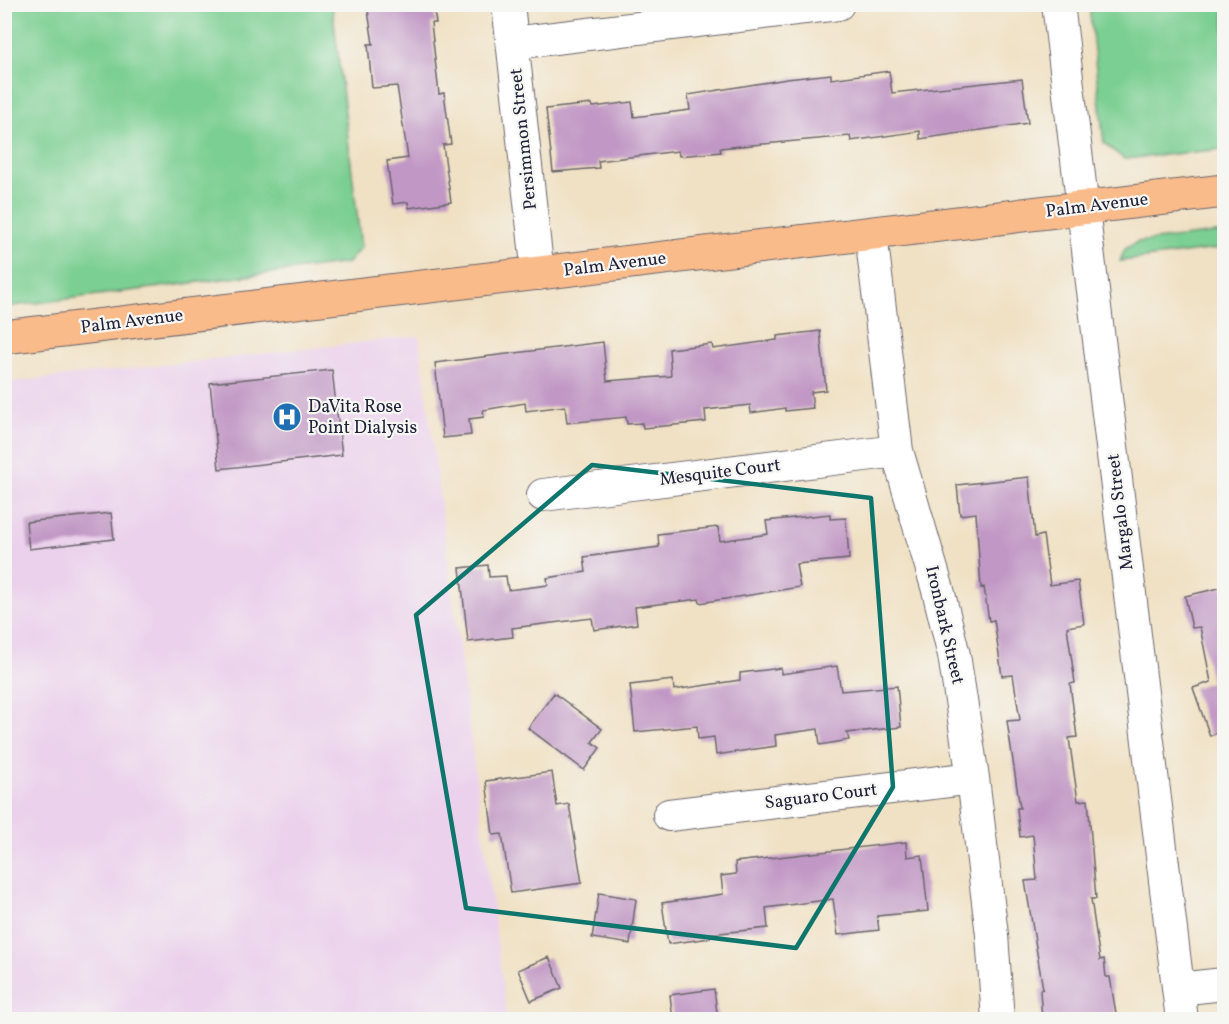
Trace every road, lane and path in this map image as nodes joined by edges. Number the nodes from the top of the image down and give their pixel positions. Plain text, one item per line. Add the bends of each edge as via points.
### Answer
1 (508, 4) edge
2 (838, 4) edge
3 (1058, 4) edge
4 (513, 43) junction
5 (1224, 191) edge
6 (1083, 208) junction
7 (871, 234) junction
8 (538, 274) junction
9 (4, 337) edge
10 (897, 451) junction
11 (543, 495) dead end
12 (973, 778) junction
13 (669, 815) dead end
14 (1224, 984) edge
15 (1178, 989) junction
16 (998, 1020) edge
17 (1182, 1020) edge

1 - 4 street, Persimmon Street
2 - 4 street
3 - 6 street, Margalo Street
4 - 8 street, Persimmon Street
5 - 6 main road, Palm Avenue
6 - 7 main road, Palm Avenue
6 - 15 street, Margalo Street
7 - 8 main road, Palm Avenue
7 - 10 street, Ironbark Street
8 - 9 main road, Palm Avenue
10 - 11 street, Mesquite Court
10 - 12 street, Ironbark Street via 954,655
12 - 13 street, Saguaro Court
12 - 16 street, Ironbark Street
14 - 15 street
15 - 17 street, Margalo Street

